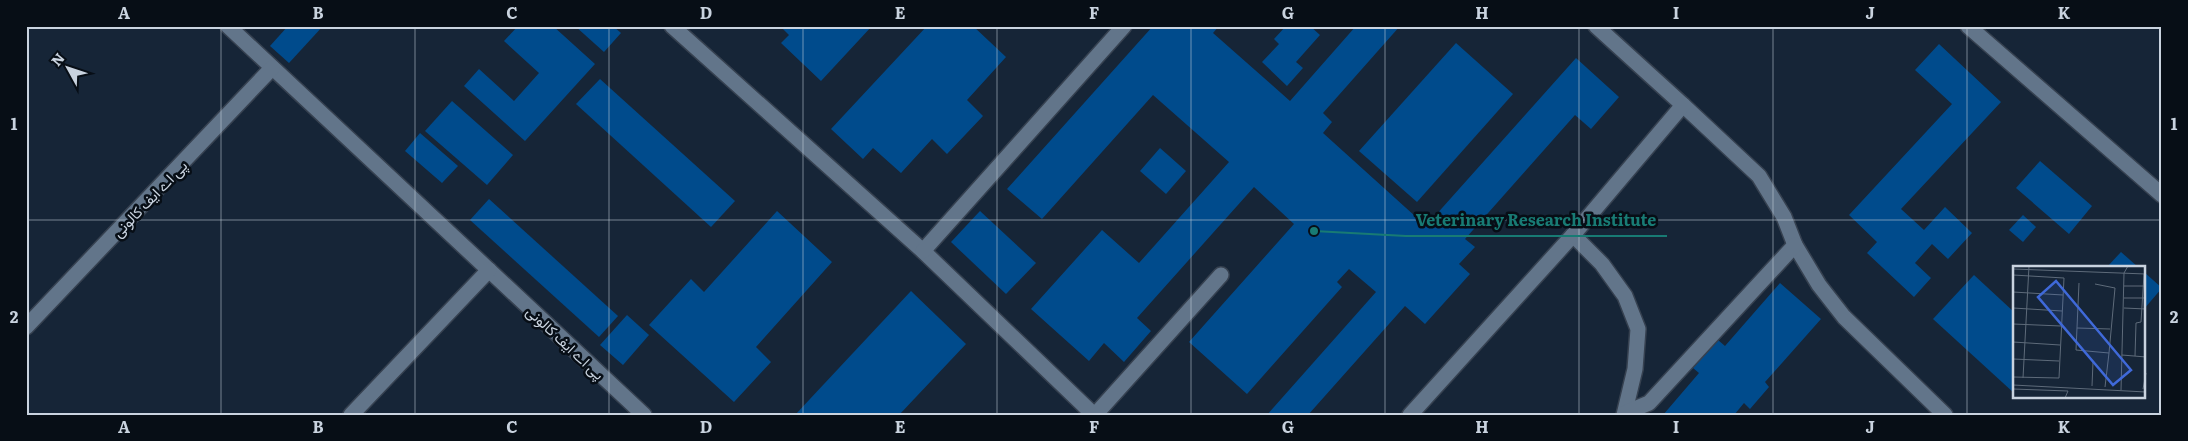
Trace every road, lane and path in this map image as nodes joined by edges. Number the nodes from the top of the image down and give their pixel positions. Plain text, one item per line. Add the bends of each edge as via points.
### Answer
1 (228, 26) edge
2 (672, 26) edge
3 (1124, 26) edge
4 (1596, 26) edge
5 (1968, 26) edge
6 (272, 68) junction
7 (1683, 105) junction
8 (2162, 195) edge
9 (1573, 235) junction
10 (1796, 245) junction
11 (923, 251) junction
12 (489, 270) junction
13 (1221, 275) dead end
14 (26, 327) edge
15 (1625, 414) edge
16 (351, 415) edge
17 (644, 415) edge
18 (1094, 415) edge
19 (1410, 415) edge
20 (1945, 415) edge

1 - 6 street, پی اے ایف کالونی
2 - 11 street
3 - 11 street
4 - 7 street
5 - 8 street
6 - 12 street, پی اے ایف کالونی
6 - 14 street, پی اے ایف کالونی
7 - 9 street
7 - 10 street via 1759,176 1784,217
9 - 15 street via 1602,264 1625,296 1638,330 1635,369
9 - 19 street
10 - 15 street via 1649,403
10 - 20 street via 1819,285 1844,317
11 - 18 street
12 - 16 street
12 - 17 street, پی اے ایف کالونی
13 - 18 street

